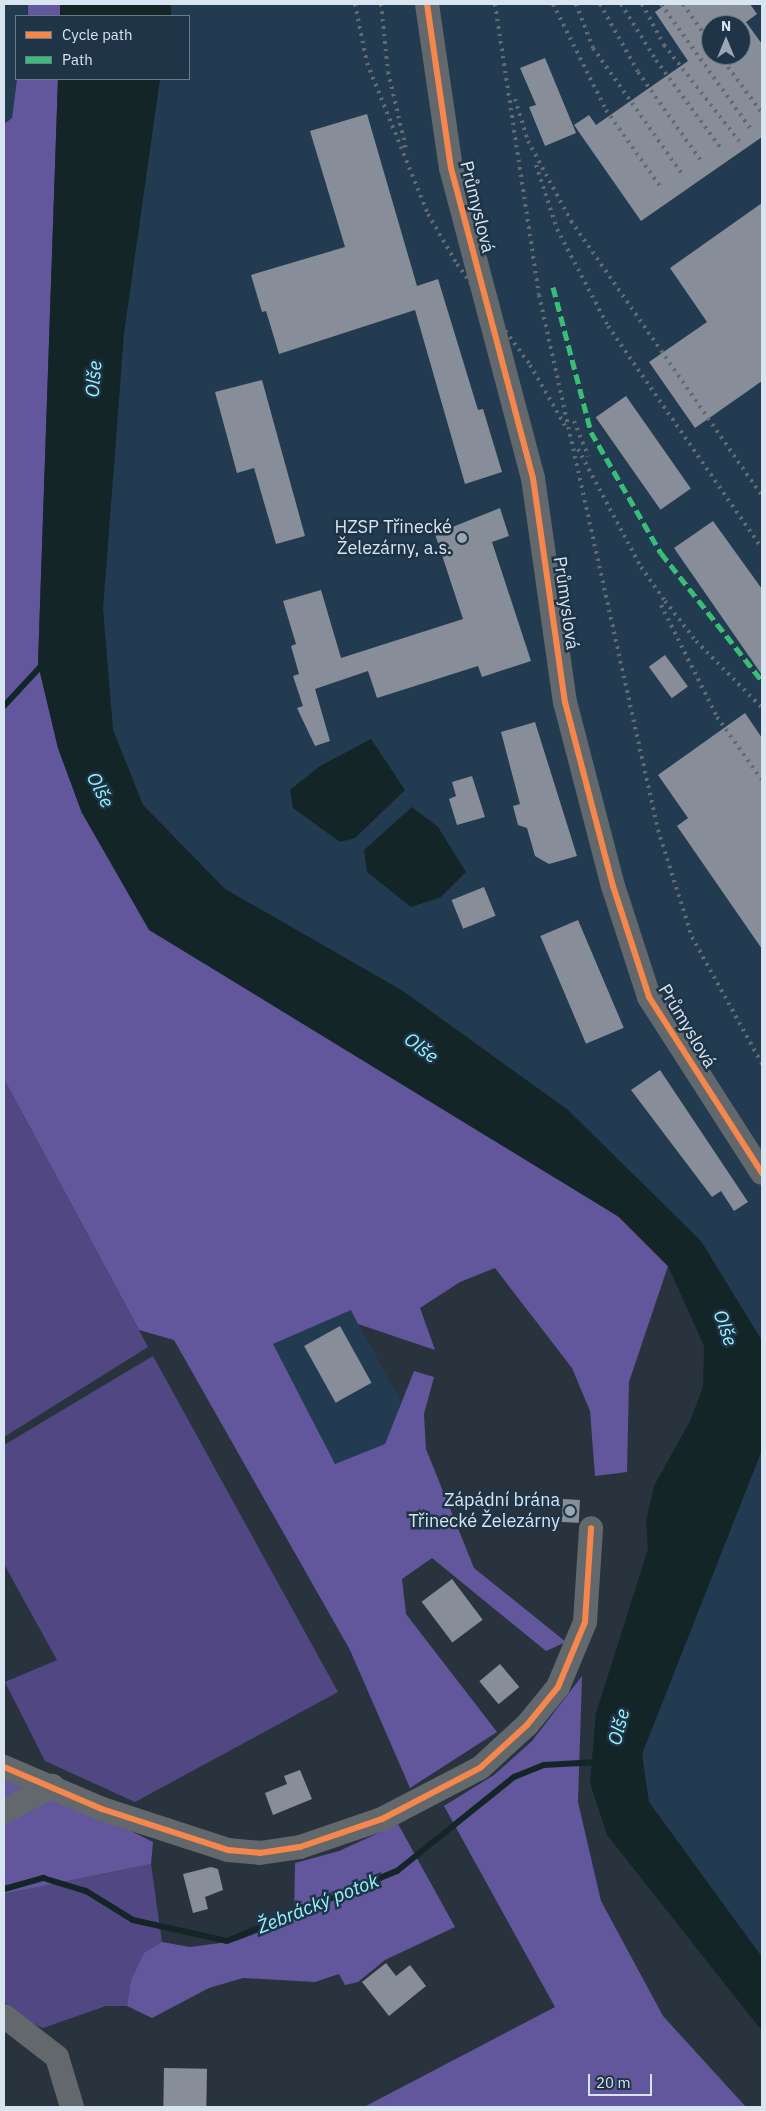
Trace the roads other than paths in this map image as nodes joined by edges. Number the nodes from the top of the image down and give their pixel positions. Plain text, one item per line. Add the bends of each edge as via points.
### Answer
1 (427, 4) edge
2 (762, 1173) edge
3 (591, 1528) dead end
4 (4, 1767) edge
5 (52, 1786) junction
6 (4, 1812) edge
7 (4, 2016) edge
8 (72, 2107) edge

1 - 2 street, Průmyslová via 451,168 534,478 564,702 613,886 649,997
3 - 5 street via 585,1622 558,1687 527,1725 480,1768 382,1819 300,1847 260,1853 228,1850 153,1827
4 - 5 street
5 - 6 street
7 - 8 street via 58,2058

